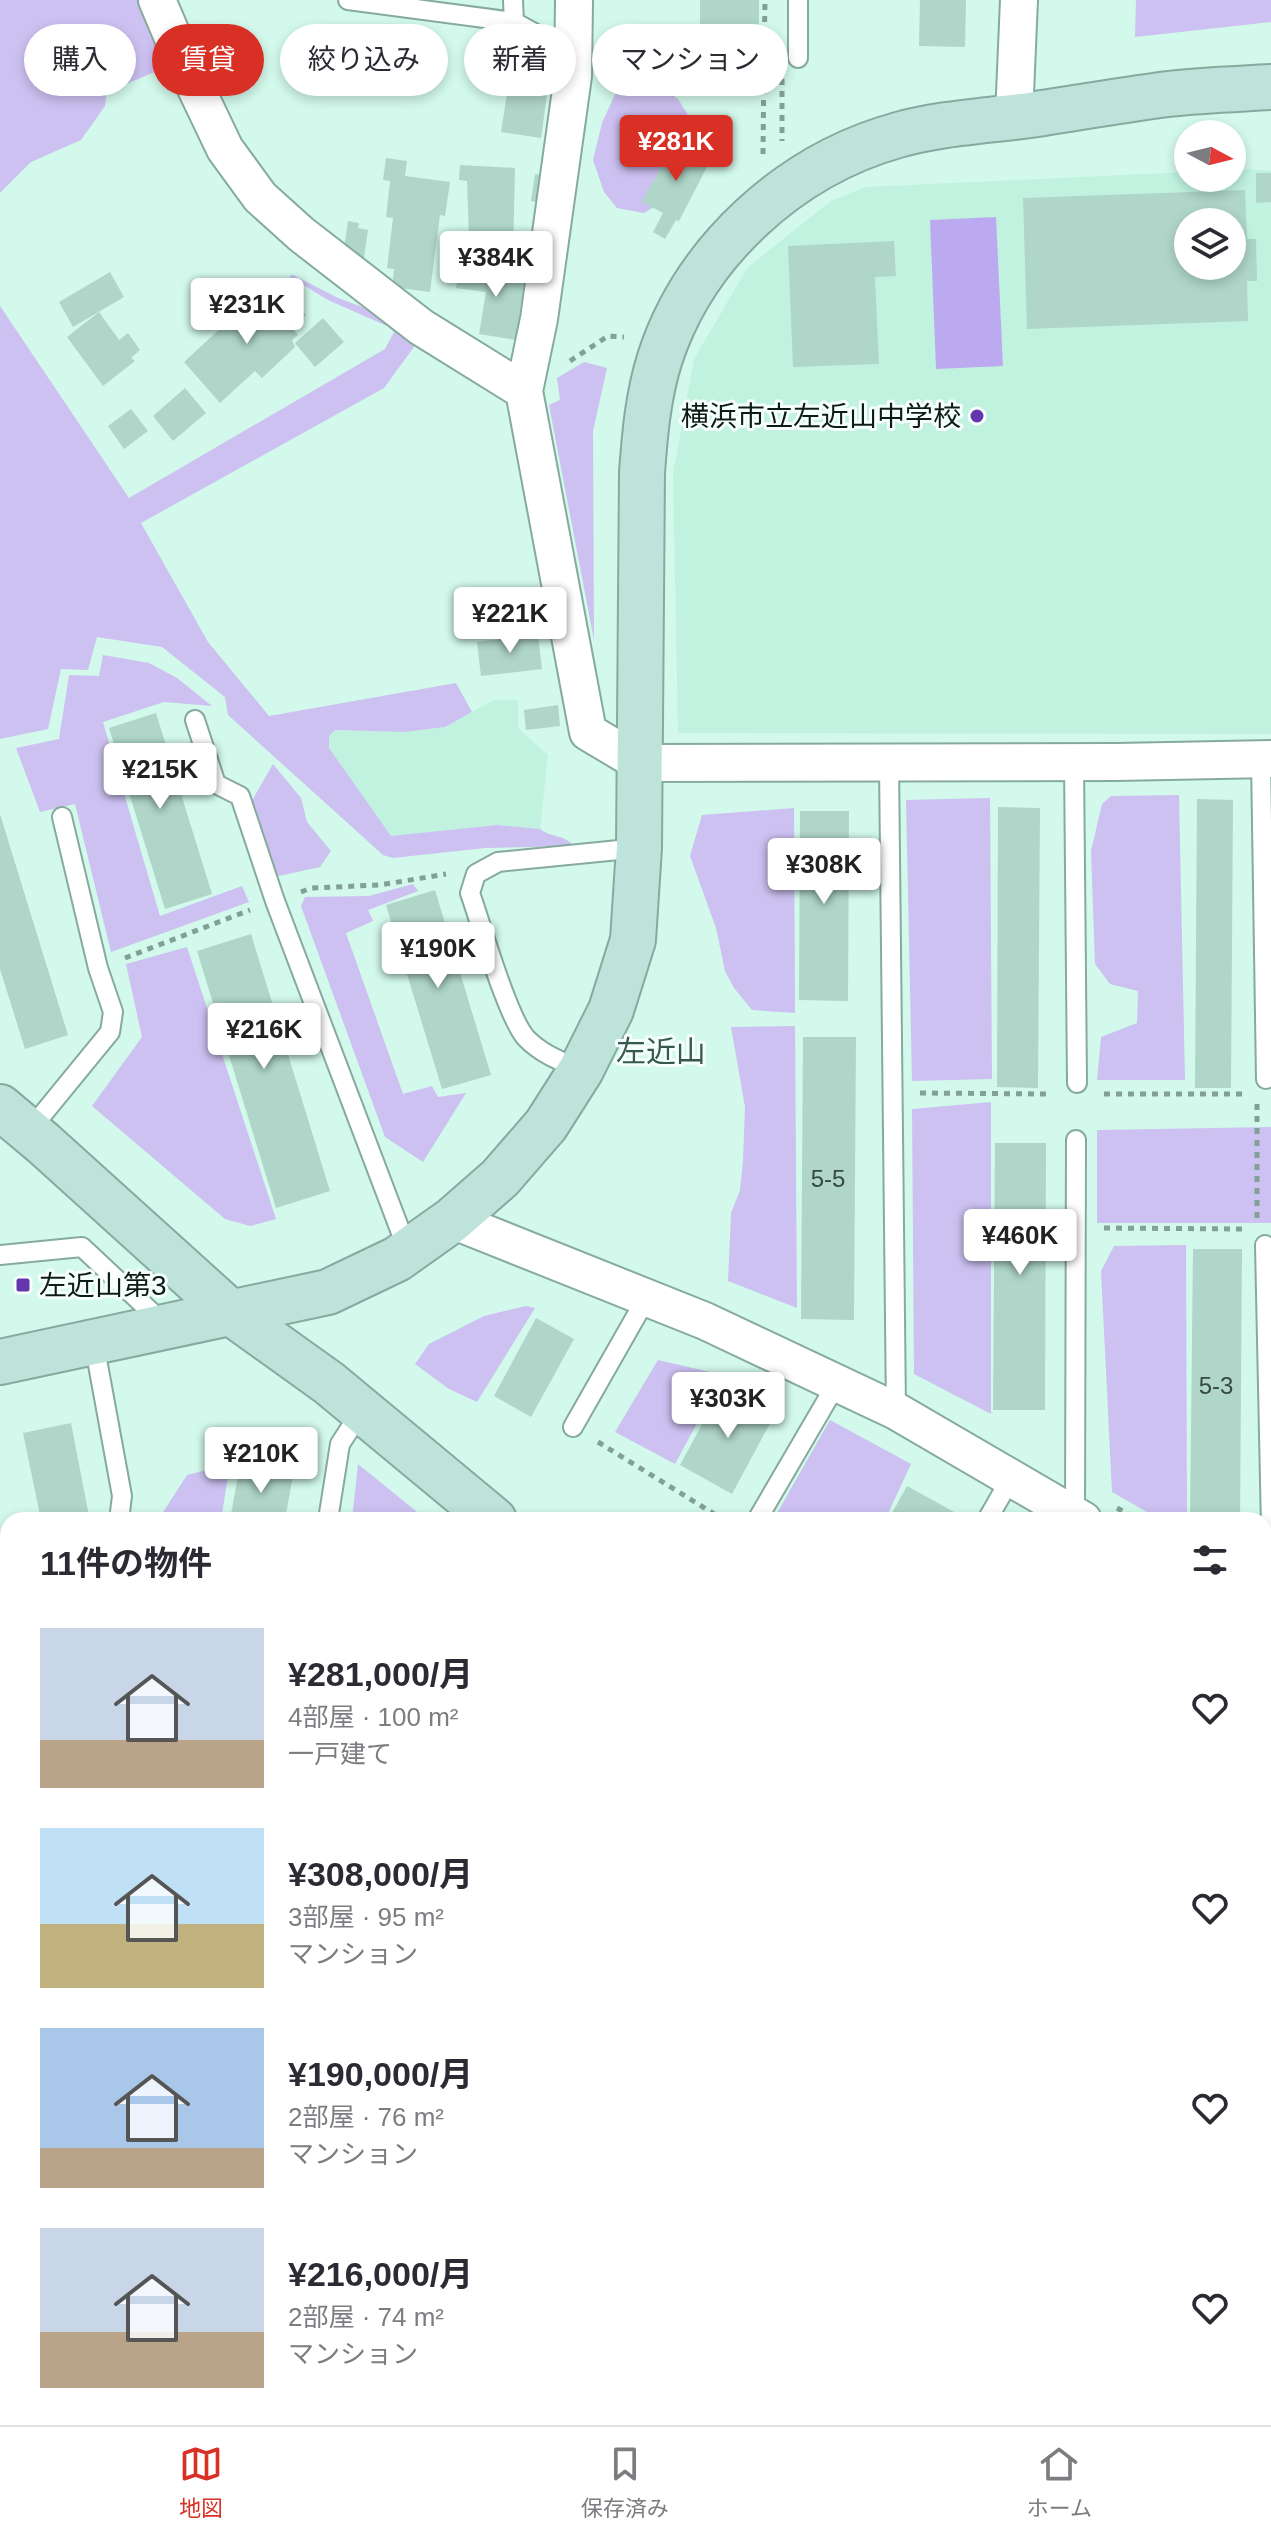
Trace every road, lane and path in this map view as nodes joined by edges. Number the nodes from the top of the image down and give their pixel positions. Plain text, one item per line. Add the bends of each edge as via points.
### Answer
1 (157, 0) edge
2 (348, 0) edge
3 (513, 0) edge
4 (574, 0) edge
5 (765, 0) edge
6 (798, 0) edge
7 (1019, 0) edge
8 (514, 22) junction
9 (518, 24) edge
10 (574, 24) edge
11 (765, 24) edge
12 (790, 58) joint
13 (1271, 87) edge
14 (569, 96) edge
15 (764, 96) edge
16 (1014, 117) junction
17 (782, 146) dead end
18 (763, 150) dead end
19 (626, 337) dead end
20 (561, 367) dead end
21 (524, 391) junction
22 (195, 720) dead end
23 (1266, 759) edge
24 (1074, 762) junction
25 (640, 763) junction
26 (889, 763) junction
27 (62, 817) dead end
28 (639, 848) junction
29 (581, 1070) junction
30 (1266, 1079) joint
31 (1077, 1083) dead end
32 (14, 1119) edge
33 (1076, 1140) dead end
34 (452, 1220) junction
35 (1075, 1228) junction
36 (1265, 1245) dead end
37 (408, 1251) junction
38 (0, 1255) edge
39 (647, 1297) junction
40 (230, 1312) junction
41 (167, 1326) junction
42 (94, 1343) junction
43 (0, 1362) edge
44 (837, 1383) junction
45 (362, 1410) junction
46 (896, 1411) junction
47 (573, 1427) joint
48 (1011, 1478) junction
49 (120, 1512) edge
50 (329, 1512) edge
51 (484, 1512) edge
52 (711, 1512) edge
53 (762, 1512) edge
54 (992, 1512) edge
55 (1069, 1512) edge
56 (1079, 1512) edge
57 (1271, 1512) edge

1 - 21 street via 225,149 260,197 421,327
2 - 8 lane
3 - 8 lane
4 - 10 street
5 - 11 path
6 - 12 lane
7 - 16 street
8 - 9 lane
12 - 17 path
13 - 16 street via 1170,94
14 - 21 street via 539,319
15 - 18 path
16 - 25 street via 898,135 847,153 807,175 721,248 684,302 660,357 646,413
19 - 20 path via 608,336
21 - 25 street via 588,732
22 - 37 lane via 216,784 240,796
23 - 24 street
23 - 30 lane
24 - 26 street
24 - 31 lane
25 - 26 street
25 - 28 street
26 - 46 lane
27 - 32 lane via 113,1012 110,1032
28 - 29 street via 633,940 611,1010
28 - 29 lane via 498,862 476,874 470,893 524,1036 547,1056
29 - 34 street via 546,1125 500,1178
30 - 35 path via 1258,1082 1257,1094 1257,1229
32 - 40 street
33 - 35 lane
34 - 37 street
34 - 39 street
35 - 56 lane
36 - 57 lane
37 - 40 street via 328,1292
38 - 41 lane via 82,1247
39 - 44 street
39 - 47 lane
40 - 41 street
40 - 45 street
41 - 42 street
42 - 43 street
42 - 49 lane via 122,1496
44 - 46 street
44 - 53 lane
45 - 50 lane via 340,1444
45 - 51 street
46 - 48 street
47 - 52 path
48 - 54 lane
48 - 55 street

